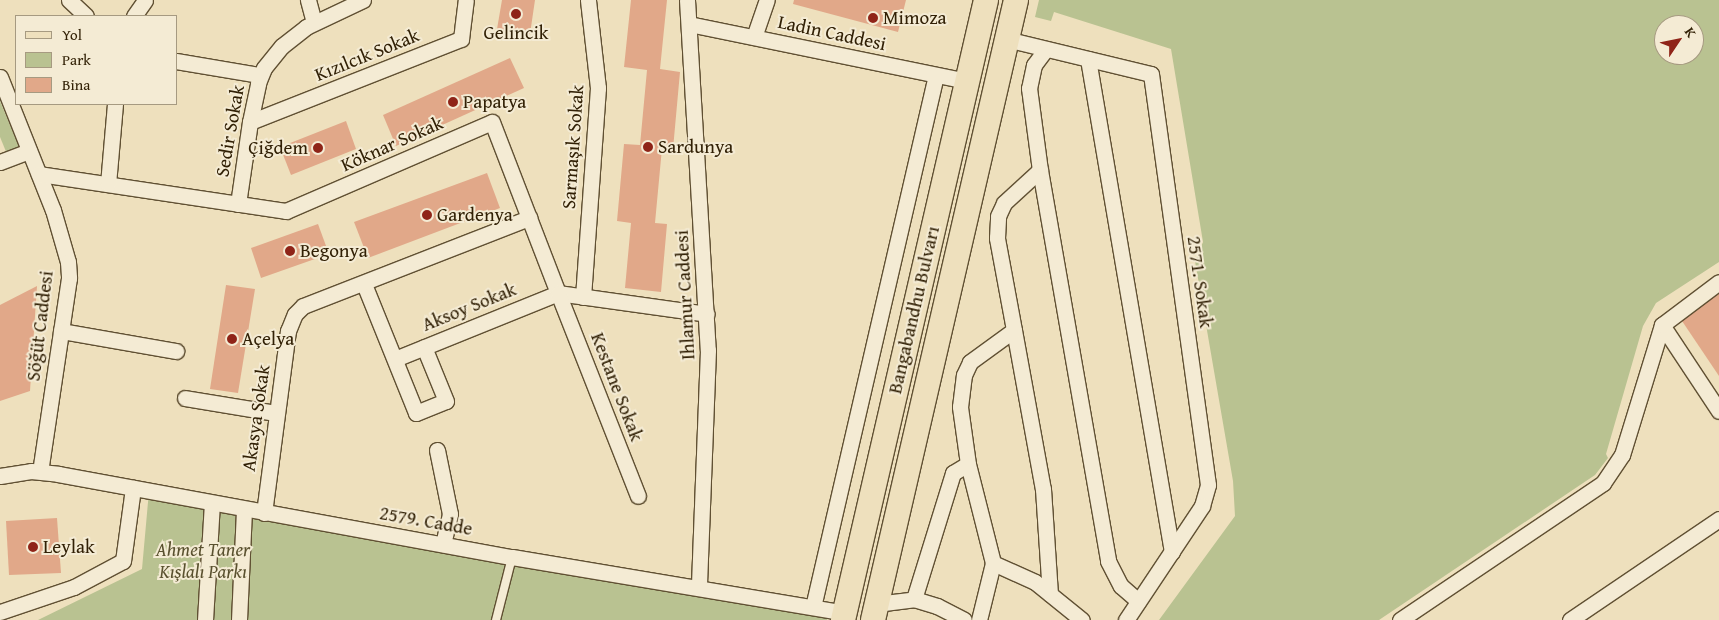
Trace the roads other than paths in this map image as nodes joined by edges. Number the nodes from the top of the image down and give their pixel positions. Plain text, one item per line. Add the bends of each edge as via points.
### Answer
1 (69, 0) edge
2 (145, 0) edge
3 (308, 0) edge
4 (364, 0) edge
5 (466, 0) edge
6 (588, 0) edge
7 (687, 0) edge
8 (767, 0) edge
9 (986, 0) edge
10 (1016, 0) edge
11 (85, 15) edge
12 (135, 15) edge
13 (314, 22) junction
14 (690, 24) junction
15 (754, 37) junction
16 (1006, 39) junction
17 (1046, 49) junction
18 (1088, 59) junction
19 (178, 61) edge
20 (260, 75) junction
21 (936, 75) junction
22 (0, 77) edge
23 (966, 82) junction
24 (115, 105) edge
25 (250, 122) junction
26 (29, 151) junction
27 (0, 162) edge
28 (1040, 170) junction
29 (39, 174) junction
30 (108, 184) junction
31 (238, 204) junction
32 (529, 218) junction
33 (1719, 282) edge
34 (364, 284) junction
35 (558, 293) junction
36 (583, 296) junction
37 (707, 314) junction
38 (1662, 324) junction
39 (1014, 330) junction
40 (61, 331) junction
41 (424, 347) junction
42 (176, 351) dead end
43 (395, 359) junction
44 (185, 398) dead end
45 (1719, 411) edge
46 (276, 412) junction
47 (437, 450) dead end
48 (968, 464) junction
49 (40, 471) junction
50 (0, 476) edge
51 (133, 488) junction
52 (638, 496) dead end
53 (212, 503) junction
54 (244, 509) junction
55 (264, 513) junction
56 (1719, 519) edge
57 (443, 544) junction
58 (1172, 552) junction
59 (512, 557) junction
60 (993, 563) junction
61 (699, 588) junction
62 (1050, 594) junction
63 (914, 599) junction
64 (1138, 601) junction
65 (813, 607) junction
66 (0, 612) edge
67 (874, 612) edge
68 (844, 616) edge
69 (205, 620) edge
70 (239, 620) edge
71 (496, 620) edge
72 (964, 620) edge
73 (979, 620) edge
74 (1082, 620) edge
75 (1126, 620) edge
76 (1400, 620) edge
77 (1570, 620) edge

1 - 11 street
2 - 12 street
3 - 13 street
4 - 13 street, Sedir Sokak
5 - 25 street, Kızılcık Sokak via 462,39
6 - 36 street, Sarmaşık Sokak via 598,75
7 - 14 street, Ihlamur Caddesi
8 - 15 street
9 - 23 main road, Bangabandhu Bulvarı
10 - 16 main road, Bangabandhu Bulvarı
13 - 20 street, Sedir Sokak via 282,46
14 - 15 street, Ladin Caddesi
14 - 37 street, Ihlamur Caddesi
15 - 21 street, Ladin Caddesi
16 - 17 street, 2571. Sokak
16 - 67 main road, Bangabandhu Bulvarı
17 - 18 street, 2571. Sokak
17 - 28 street via 1034,65 1030,88
18 - 58 street
18 - 58 street, 2571. Sokak via 1151,74 1208,485 1202,506
19 - 20 street
20 - 25 street, Sedir Sokak
21 - 23 street, Ladin Caddesi
21 - 65 street
22 - 26 street, Söğüt Caddesi
23 - 68 main road, Bangabandhu Bulvarı
24 - 30 street
25 - 31 street, Sedir Sokak
26 - 27 street
26 - 29 street, Söğüt Caddesi
28 - 39 street via 1008,198 998,216 997,238
28 - 64 street via 1108,561 1122,586
29 - 30 street, Köknar Sokak
29 - 40 street, Söğüt Caddesi via 68,262
30 - 31 street, Köknar Sokak
31 - 32 street, Köknar Sokak via 290,210 492,122
32 - 34 street, Akasya Sokak
32 - 35 street, Köknar Sokak
33 - 38 street
34 - 43 street
34 - 46 street, Akasya Sokak via 303,306 295,314 288,331
35 - 36 street
35 - 41 street, Aksoy Sokak
35 - 52 street, Kestane Sokak
36 - 37 street
37 - 61 street, Ihlamur Caddesi via 708,369
38 - 45 street
38 - 76 street via 1622,455 1604,483
39 - 48 street via 970,362 964,375 960,406
39 - 62 street via 1043,489
40 - 42 street
40 - 49 street, Söğüt Caddesi
41 - 43 street, Aksoy Sokak
41 - 43 street via 446,401 416,413
44 - 46 street
46 - 55 street, Akasya Sokak
47 - 57 street via 450,514
48 - 60 street
48 - 63 street via 953,473
49 - 50 street, 2579. Cadde
49 - 51 street, 2579. Cadde
51 - 53 street, 2579. Cadde
51 - 66 street via 123,561 74,587
53 - 54 street, 2579. Cadde
53 - 69 street
54 - 55 street, 2579. Cadde
54 - 70 street
55 - 57 street, 2579. Cadde
56 - 77 street
57 - 59 street, 2579. Cadde
58 - 64 street, 2571. Sokak
59 - 61 street, 2579. Cadde
59 - 71 lane
60 - 62 street via 1020,573
60 - 73 street
61 - 65 street, 2579. Cadde
62 - 74 street
63 - 67 street
63 - 72 street via 938,606
64 - 75 street, 2571. Sokak
65 - 68 street, 2579. Cadde
67 - 68 main road

